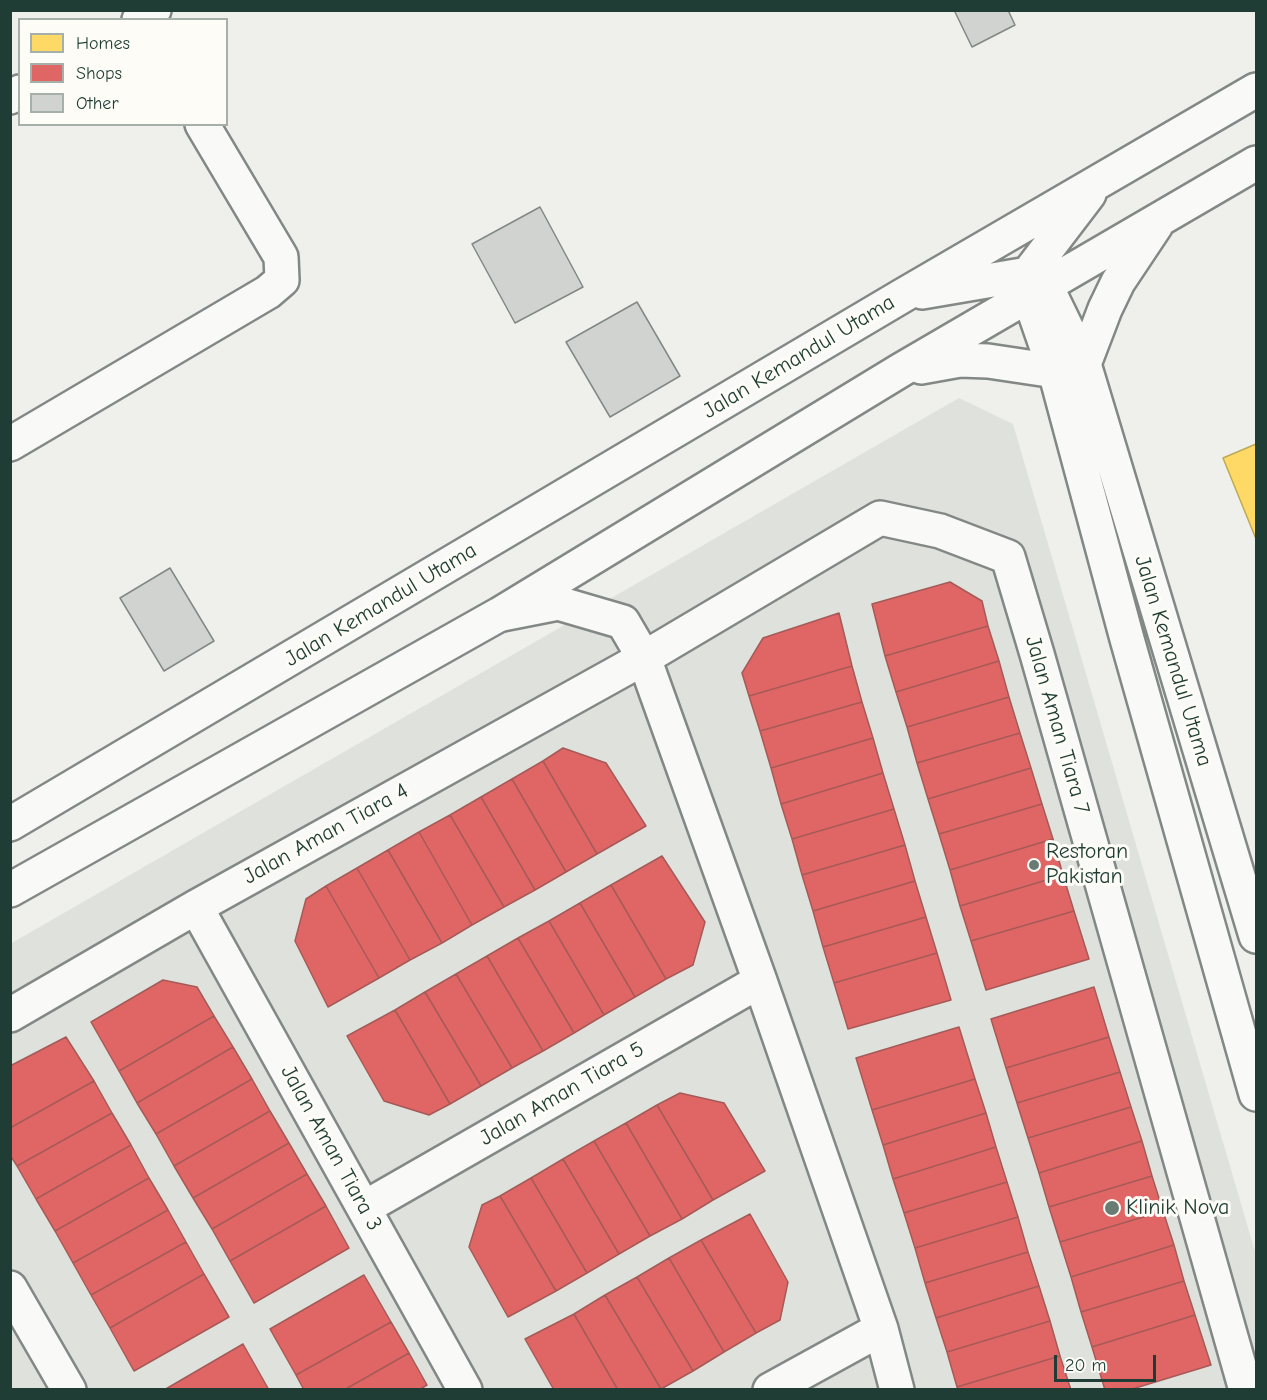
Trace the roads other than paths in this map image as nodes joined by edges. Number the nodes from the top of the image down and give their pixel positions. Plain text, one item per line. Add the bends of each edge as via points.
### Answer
1 (1257, 90) edge
2 (203, 126) edge
3 (1257, 163) edge
4 (1099, 182) junction
5 (1158, 221) junction
6 (1035, 286) junction
7 (902, 296) junction
8 (1070, 368) junction
9 (901, 370) junction
10 (10, 444) edge
11 (500, 614) junction
12 (644, 658) junction
13 (10, 824) edge
14 (10, 890) edge
15 (196, 907) junction
16 (1257, 936) edge
17 (760, 981) junction
18 (10, 1015) edge
19 (1257, 1094) edge
20 (364, 1208) junction
21 (10, 1288) edge
22 (881, 1329) junction
23 (69, 1389) edge
24 (465, 1389) edge
25 (771, 1389) edge
26 (897, 1389) edge
27 (1246, 1389) edge

1 - 4 street
2 - 10 street via 281,257 282,280 268,292
3 - 5 street
4 - 6 street
4 - 7 street
5 - 6 street
5 - 8 street
6 - 7 street, Jalan Kemandul Utama
6 - 8 street, Jalan Kemandul Utama
6 - 9 street
7 - 13 street, Jalan Kemandul Utama
8 - 9 street via 960,360
8 - 16 street, Jalan Kemandul Utama
8 - 19 street, Jalan Kemandul Utama via 1130,650
9 - 11 street
11 - 12 street via 558,603 622,622
11 - 14 street
12 - 15 street, Jalan Aman Tiara 4
12 - 17 street
12 - 27 street, Jalan Aman Tiara 7 via 880,518 940,531 1008,557
15 - 18 street, Jalan Aman Tiara 4
15 - 20 street, Jalan Aman Tiara 3
17 - 20 street, Jalan Aman Tiara 5
17 - 22 street
20 - 24 street, Jalan Aman Tiara 3
21 - 23 street
22 - 25 street
22 - 26 street

